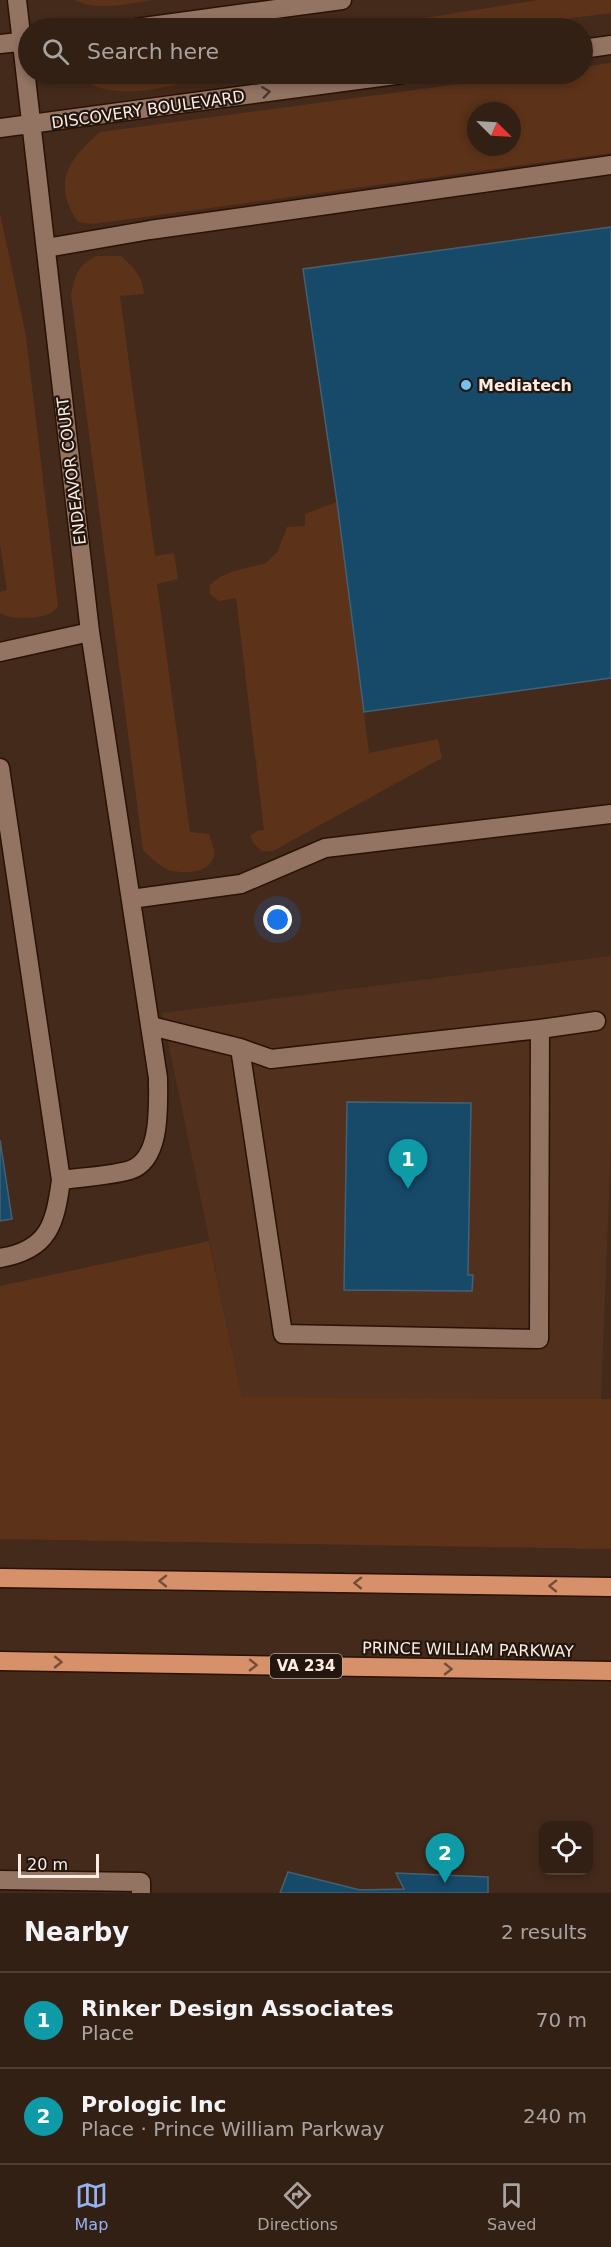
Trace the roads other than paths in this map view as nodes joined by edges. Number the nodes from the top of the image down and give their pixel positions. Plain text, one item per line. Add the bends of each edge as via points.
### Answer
1 (17, 0) edge
2 (342, 0) edge
3 (21, 18) edge
4 (210, 18) edge
5 (18, 42) edge
6 (0, 44) edge
7 (611, 45) edge
8 (593, 47) edge
9 (28, 84) edge
10 (330, 84) edge
11 (31, 125) junction
12 (0, 128) edge
13 (611, 165) edge
14 (46, 248) junction
15 (90, 632) junction
16 (0, 652) edge
17 (0, 768) edge
18 (611, 814) edge
19 (131, 899) junction
20 (596, 1021) dead end
21 (151, 1026) junction
22 (540, 1029) junction
23 (240, 1048) junction
24 (61, 1180) junction
25 (0, 1258) edge
26 (0, 1578) edge
27 (611, 1587) edge
28 (0, 1661) edge
29 (611, 1671) edge
30 (0, 1881) edge
31 (141, 1893) edge

1 - 3 street, ENDEAVOR COURT
2 - 4 street
5 - 6 street
7 - 8 street
9 - 11 street, ENDEAVOR COURT
11 -> 10 street, DISCOVERY BOULEVARD
11 - 12 street, DISCOVERY BOULEVARD
11 - 14 street, ENDEAVOR COURT
13 - 14 street
14 - 15 street, ENDEAVOR COURT
15 - 16 street
15 - 19 street, ENDEAVOR COURT
17 - 24 street
18 - 19 street via 325,848 241,884
19 - 21 street, ENDEAVOR COURT
20 - 22 street
21 - 23 street
21 - 24 street, ENDEAVOR COURT via 158,1078 158,1122 148,1158 131,1170
22 - 23 street via 271,1059
22 - 23 street via 539,1339 283,1334
24 - 25 street via 49,1231 33,1248
27 -> 26 highway
28 -> 29 highway, PRINCE WILLIAM PARKWAY / VA 234
30 - 31 street via 141,1882

